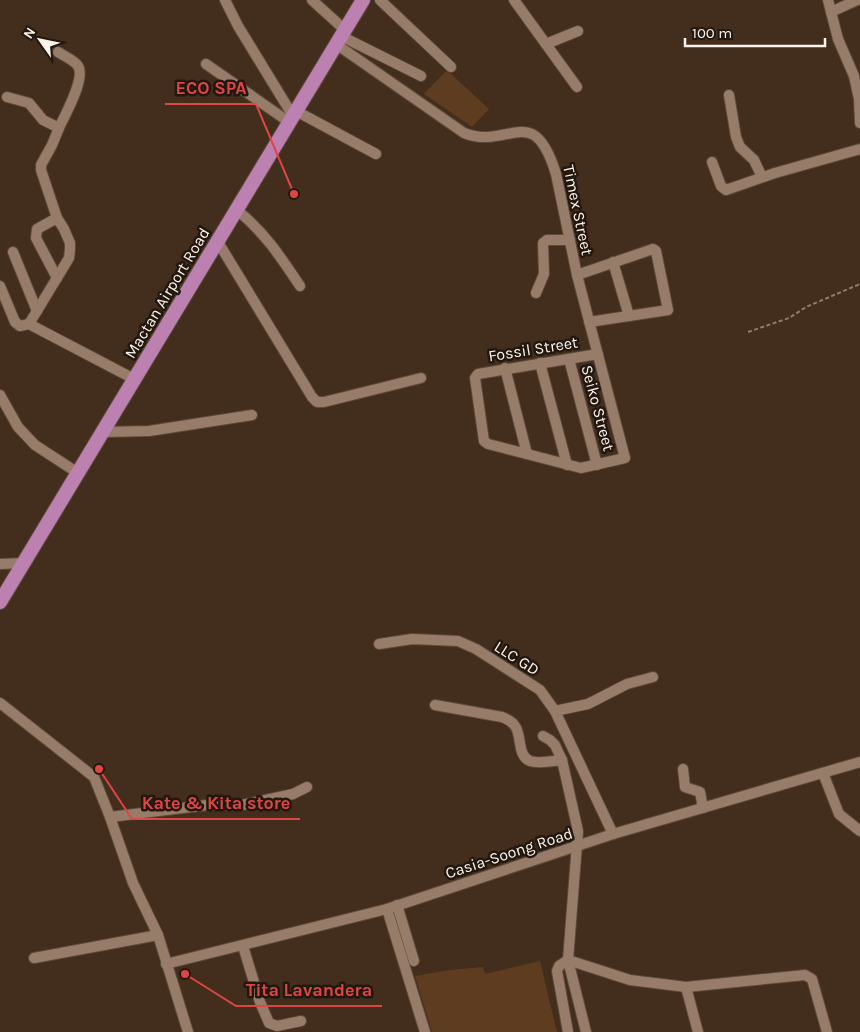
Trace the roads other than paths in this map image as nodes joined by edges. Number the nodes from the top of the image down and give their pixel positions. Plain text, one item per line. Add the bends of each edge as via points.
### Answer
1 (225, 0) edge
2 (312, 0) edge
3 (363, 0) edge
4 (380, 0) edge
5 (514, 0) edge
6 (828, 0) edge
7 (857, 0) edge
8 (831, 12) junction
9 (578, 31) dead end
10 (341, 36) junction
11 (546, 44) junction
12 (58, 52) dead end
13 (206, 64) dead end
14 (451, 67) dead end
15 (421, 76) dead end
16 (577, 87) dead end
17 (729, 95) dead end
18 (7, 97) dead end
19 (293, 116) junction
20 (860, 123) edge
21 (59, 128) junction
22 (860, 149) edge
23 (376, 154) dead end
24 (712, 162) dead end
25 (762, 177) junction
26 (237, 210) junction
27 (57, 218) junction
28 (570, 240) junction
29 (218, 242) junction
30 (13, 252) dead end
31 (613, 262) junction
32 (577, 275) junction
33 (57, 278) junction
34 (0, 286) edge
35 (300, 286) dead end
36 (536, 293) dead end
37 (37, 311) junction
38 (629, 316) junction
39 (589, 322) junction
40 (29, 324) junction
41 (598, 354) junction
42 (569, 359) junction
43 (540, 363) junction
44 (504, 368) junction
45 (421, 378) dead end
46 (136, 380) junction
47 (0, 395) edge
48 (252, 415) dead end
49 (104, 432) junction
50 (527, 454) junction
51 (567, 465) junction
52 (597, 465) junction
53 (78, 473) junction
54 (24, 562) junction
55 (0, 564) edge
56 (0, 602) edge
57 (379, 644) dead end
58 (653, 677) dead end
59 (0, 704) edge
60 (436, 705) dead end
61 (555, 711) junction
62 (543, 736) dead end
63 (562, 760) junction
64 (860, 762) edge
65 (683, 769) dead end
66 (823, 773) junction
67 (307, 787) dead end
68 (703, 808) junction
69 (110, 816) junction
70 (860, 831) edge
71 (612, 834) junction
72 (578, 846) junction
73 (392, 907) junction
74 (158, 934) junction
75 (242, 946) junction
76 (34, 958) dead end
77 (568, 960) junction
78 (414, 961) dead end
79 (166, 964) junction
80 (686, 987) junction
81 (301, 1022) dead end
82 (188, 1032) edge
83 (425, 1032) edge
84 (568, 1032) edge
85 (586, 1032) edge
86 (698, 1032) edge
87 (827, 1032) edge

1 - 19 street
2 - 10 street
3 - 10 main road, Mactan Airport Road
4 - 14 street
5 - 11 street
6 - 8 street
7 - 8 street
8 - 20 street via 838,39 854,76
9 - 11 street
10 - 15 street
10 - 19 main road, Mactan Airport Road
10 - 28 street, Timex Street via 464,133 475,138 532,133 552,159
11 - 16 street
12 - 21 street via 78,66 80,74
13 - 19 street
17 - 25 street via 740,147 754,160
18 - 21 street via 29,103 42,120
19 - 23 street
19 - 26 main road, Mactan Airport Road
21 - 27 street via 41,165 41,176
22 - 25 street
24 - 25 street via 721,186 726,190
26 - 29 main road, Mactan Airport Road
26 - 35 street via 267,238
27 - 33 street via 64,228 70,249 69,258
27 - 33 street via 35,233
28 - 32 street, Timex Street
28 - 36 street via 547,240 543,243 544,274
29 - 45 street via 317,402
29 - 46 main road, Mactan Airport Road
30 - 37 street
31 - 32 street
31 - 38 street
31 - 38 street via 653,249 656,251 668,310
32 - 39 street, Timex Street
33 - 37 street
34 - 40 street via 15,322 20,326
37 - 40 street
38 - 39 street
39 - 41 street, Timex Street
40 - 46 street
41 - 42 street, Fossil Street
41 - 52 street, Timex Street via 625,458
42 - 43 street, Fossil Street
42 - 52 street, Seiko Street
43 - 44 street, Fossil Street
43 - 51 street
44 - 50 street
44 - 50 street, Fossil Street via 478,374 475,378 484,441
46 - 49 main road, Mactan Airport Road
47 - 53 street via 18,427 35,445
48 - 49 street via 149,431
49 - 53 main road, Mactan Airport Road
50 - 51 street
51 - 52 street via 581,468
53 - 54 main road, Mactan Airport Road
54 - 55 street
54 - 56 main road, Mactan Airport Road
57 - 61 street, LLC GD via 412,638 458,641 540,690
58 - 61 street via 627,684 588,704
59 - 69 street via 94,777
60 - 63 street via 502,717 516,727 527,760
61 - 71 street, LLC GD
62 - 63 street via 555,745
63 - 72 street via 578,831
64 - 66 street, Casia-Soong Road
65 - 68 street via 685,787 700,792
66 - 68 street, Casia-Soong Road
66 - 70 street via 839,814
67 - 69 street via 294,794 242,805 207,805
68 - 71 street, Casia-Soong Road
69 - 74 street via 133,883
71 - 72 street, Casia-Soong Road
72 - 73 street, Casia-Soong Road
72 - 77 street
73 - 75 street, Casia-Soong Road
73 - 78 street
73 - 83 street
74 - 76 street
74 - 79 street
75 - 79 street, Casia-Soong Road
75 - 81 street via 269,1023 277,1026
77 - 80 street via 630,980
77 - 84 street via 559,966 557,972
77 - 85 street
79 - 82 street
80 - 86 street
80 - 87 street via 805,975 812,979

